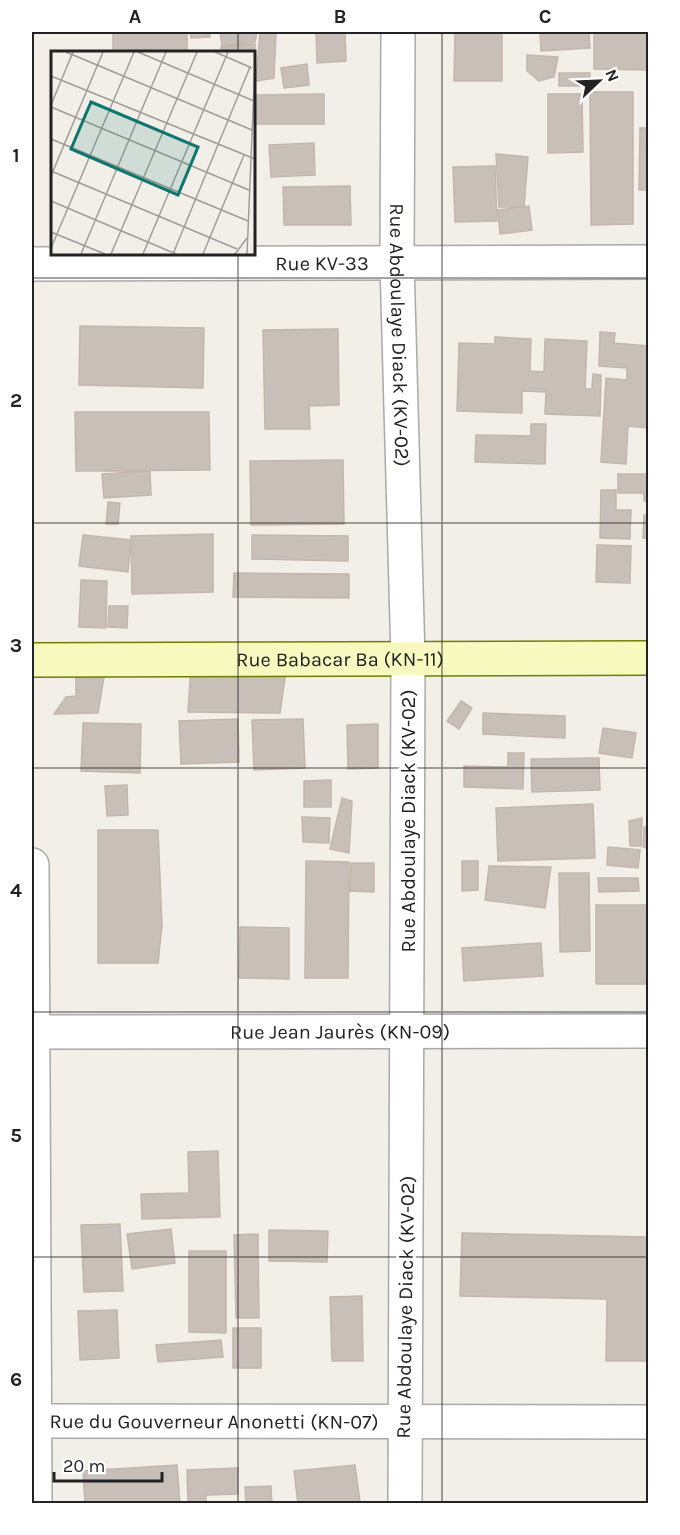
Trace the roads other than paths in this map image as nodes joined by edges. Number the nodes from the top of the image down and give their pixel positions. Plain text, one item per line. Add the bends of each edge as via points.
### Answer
1 (398, 32) edge
2 (648, 262) edge
3 (397, 263) junction
4 (32, 264) edge
5 (648, 658) edge
6 (408, 659) junction
7 (32, 660) edge
8 (32, 865) edge
9 (648, 1031) edge
10 (32, 1032) edge
11 (408, 1032) junction
12 (33, 1421) edge
13 (403, 1421) junction
14 (648, 1422) edge
15 (35, 1503) edge
16 (405, 1503) edge

1 - 3 street, Rue Abdoulaye Diack (KV-02)
2 - 3 street, Rue KV-33
3 - 4 street, Rue KV-33
3 - 6 street, Rue Abdoulaye Diack (KV-02)
5 - 6 street, Rue Babacar Ba (KN-11)
6 - 7 street, Rue Babacar Ba (KN-11)
6 - 11 street, Rue Abdoulaye Diack (KV-02)
8 - 10 street
9 - 11 street, Rue Jean Jaurès (KN-09)
10 - 11 street, Rue Jean Jaurès (KN-09)
10 - 12 street
11 - 13 street, Rue Abdoulaye Diack (KV-02)
12 - 13 street, Rue du Gouverneur Anonetti (KN-07)
12 - 15 street
13 - 14 street, Rue du Gouverneur Anonetti (KN-07)
13 - 16 street, Rue Abdoulaye Diack (KV-02)

